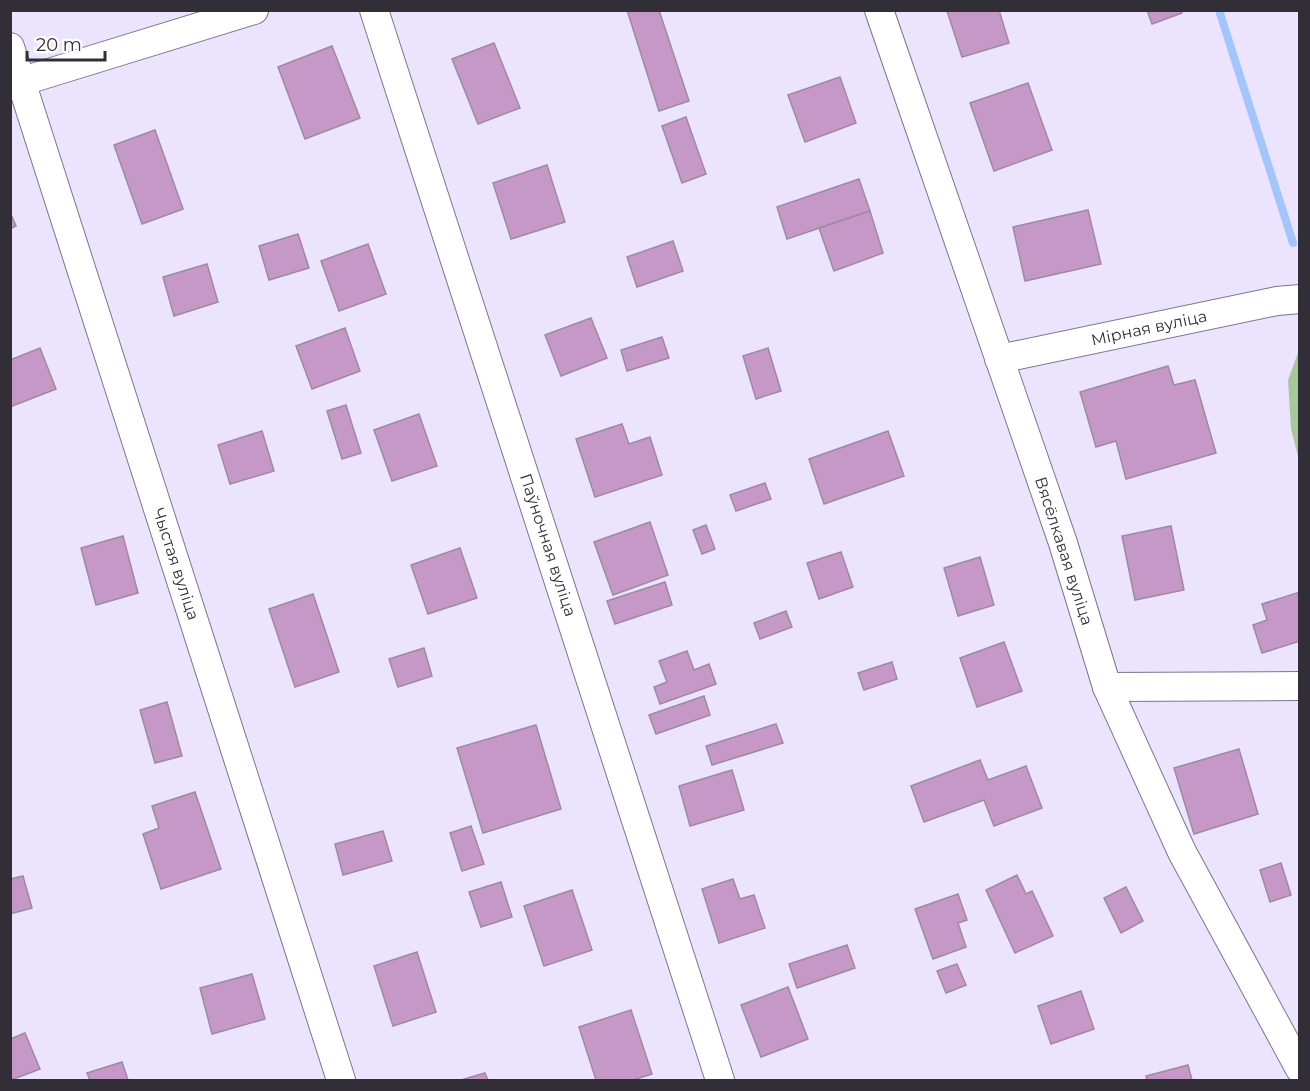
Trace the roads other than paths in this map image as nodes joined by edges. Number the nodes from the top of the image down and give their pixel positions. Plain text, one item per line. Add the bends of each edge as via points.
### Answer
1 (254, 10) edge
2 (374, 10) edge
3 (879, 10) edge
4 (10, 47) edge
5 (16, 83) edge
6 (1299, 299) edge
7 (999, 359) junction
8 (1299, 686) edge
9 (1107, 687) junction
10 (1299, 1069) edge
11 (341, 1080) edge
12 (720, 1080) edge

1 - 5 street
2 - 12 street, Паўночная вуліца
3 - 7 street, Вясёлкавая вуліца
4 - 5 street, Чыстая вуліца
5 - 11 street, Чыстая вуліца
6 - 7 street, Мірная вуліца
7 - 9 street, Вясёлкавая вуліца via 1063,543
8 - 9 street
9 - 10 street, Вясёлкавая вуліца via 1182,852

